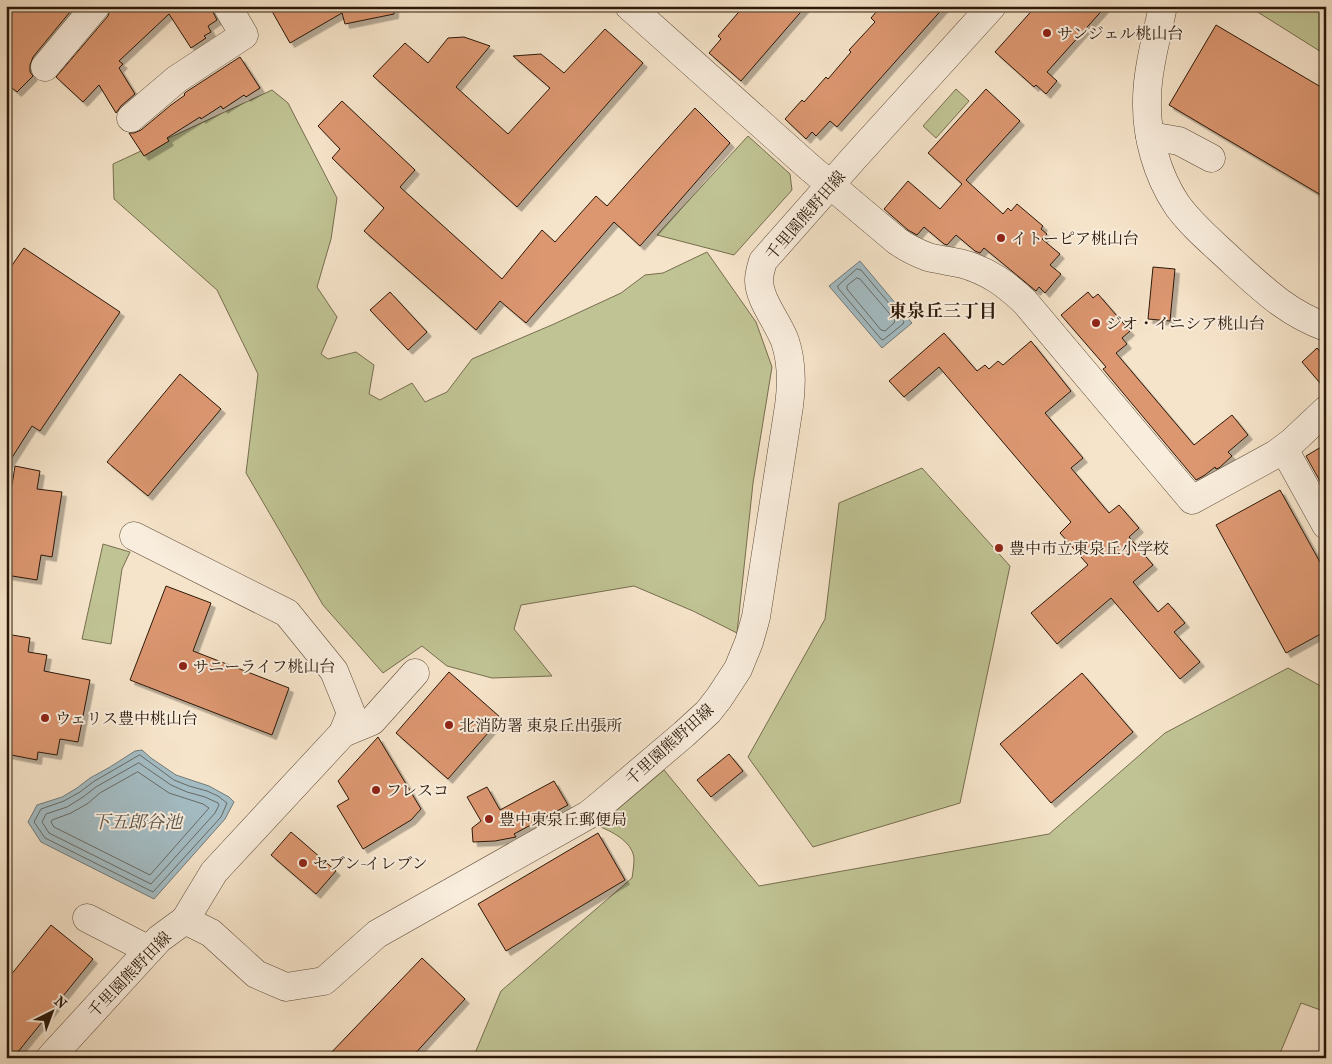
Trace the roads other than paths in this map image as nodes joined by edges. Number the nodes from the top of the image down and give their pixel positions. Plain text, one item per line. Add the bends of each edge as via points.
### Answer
1 (96, 6) edge
2 (228, 6) edge
3 (629, 6) edge
4 (992, 6) edge
5 (1162, 6) edge
6 (45, 67) dead end
7 (131, 118) dead end
8 (1150, 136) junction
9 (1211, 158) dead end
10 (831, 185) junction
11 (1326, 327) edge
12 (1326, 410) edge
13 (1284, 449) junction
14 (1326, 525) edge
15 (134, 536) dead end
16 (415, 673) dead end
17 (343, 733) junction
18 (87, 918) dead end
19 (185, 920) junction
20 (148, 950) junction
21 (50, 1058) edge

1 - 6 street
2 - 7 street via 244,35 177,79
3 - 10 street
4 - 10 street, 千里園熊野田線
5 - 8 street via 1147,98
8 - 9 street via 1179,141
8 - 11 street via 1163,180 1190,220 1284,306
10 - 13 street via 907,248 963,264 1004,283 1031,310 1192,500
10 - 19 street, 千里園熊野田線 via 763,261 760,272 762,295 785,340 791,371 790,398 756,618 738,669 708,712 588,815 377,934 324,981 286,987 256,974 211,933
12 - 13 street
13 - 14 street
15 - 17 street via 287,613 334,671 351,713
16 - 17 street via 372,721
17 - 19 street via 214,872
18 - 20 street
19 - 20 street, 千里園熊野田線
20 - 21 street, 千里園熊野田線

